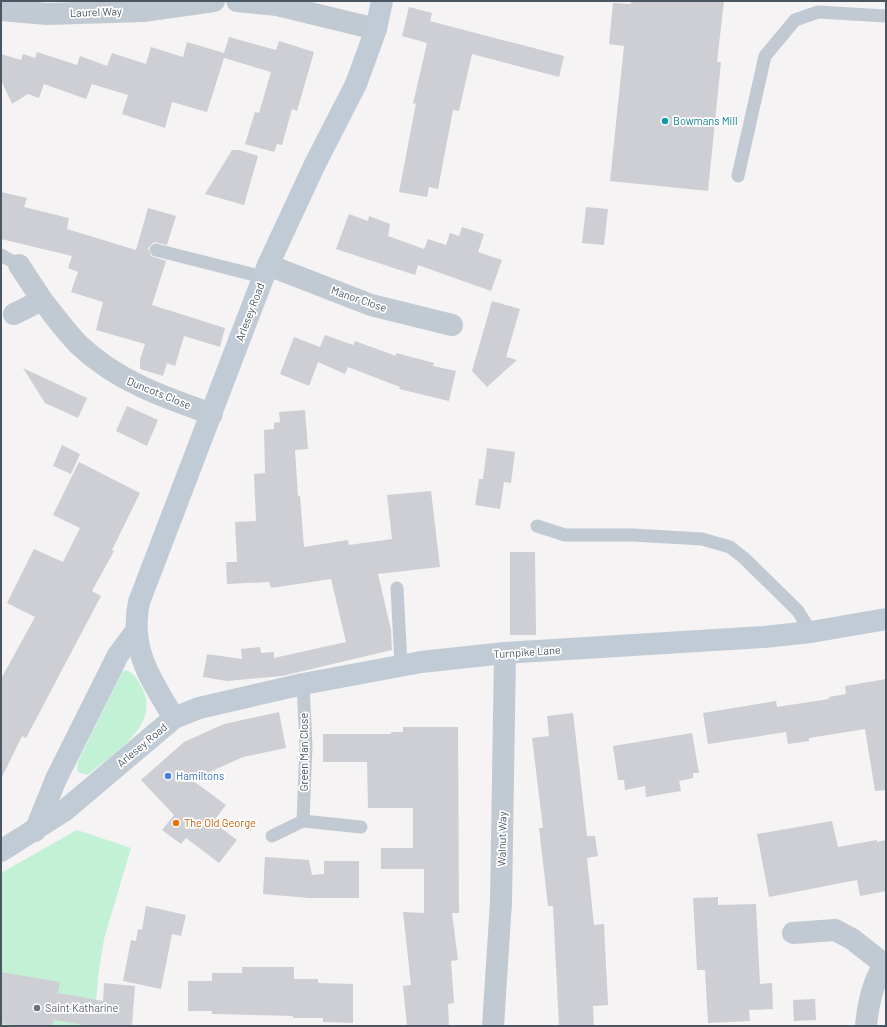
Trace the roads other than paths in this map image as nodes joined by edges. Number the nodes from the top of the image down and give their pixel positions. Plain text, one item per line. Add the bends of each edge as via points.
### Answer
1 (214, 1) edge
2 (237, 1) edge
3 (382, 1) edge
4 (1, 10) edge
5 (886, 16) edge
6 (376, 29) junction
7 (738, 176) dead end
8 (156, 250) dead end
9 (1, 255) edge
10 (20, 265) joint
11 (266, 271) junction
12 (42, 300) junction
13 (14, 314) dead end
14 (452, 325) dead end
15 (212, 414) junction
16 (537, 526) dead end
17 (397, 588) dead end
18 (886, 619) edge
19 (136, 631) junction
20 (811, 632) junction
21 (505, 653) junction
22 (401, 665) junction
23 (303, 684) junction
24 (174, 718) junction
25 (303, 821) junction
26 (361, 827) dead end
27 (35, 831) junction
28 (272, 836) dead end
29 (1, 851) edge
30 (793, 933) dead end
31 (885, 963) edge
32 (493, 1026) edge
33 (866, 1026) edge

1 - 4 street, Laurel Way via 143,11 47,14
2 - 6 street via 277,5
3 - 6 street, Arlesey Road
5 - 7 lane via 818,12 794,20 765,56
6 - 11 street, Arlesey Road via 356,84 315,164
8 - 11 lane
9 - 10 lane
10 - 12 street, Duncots Close
11 - 14 street, Manor Close via 371,305
11 - 15 street, Arlesey Road
12 - 13 street
12 - 15 street, Duncots Close via 79,345 118,376
15 - 19 street, Arlesey Road via 141,596 136,615
16 - 20 lane via 565,535 702,539 730,547 798,611
17 - 22 lane
18 - 20 street, Turnpike Lane
19 - 24 street, Arlesey Road via 142,659
19 - 27 street via 118,655 56,779
20 - 21 street, Turnpike Lane
21 - 22 street, Turnpike Lane
21 - 32 street, Walnut Way via 500,902
22 - 23 street, Turnpike Lane
23 - 24 street, Turnpike Lane via 199,708
23 - 25 lane, Green Man Close via 306,746
24 - 27 street, Arlesey Road via 64,811
25 - 26 lane
25 - 28 lane
27 - 29 street, Arlesey Road
30 - 31 street via 835,930
31 - 33 street via 870,997

